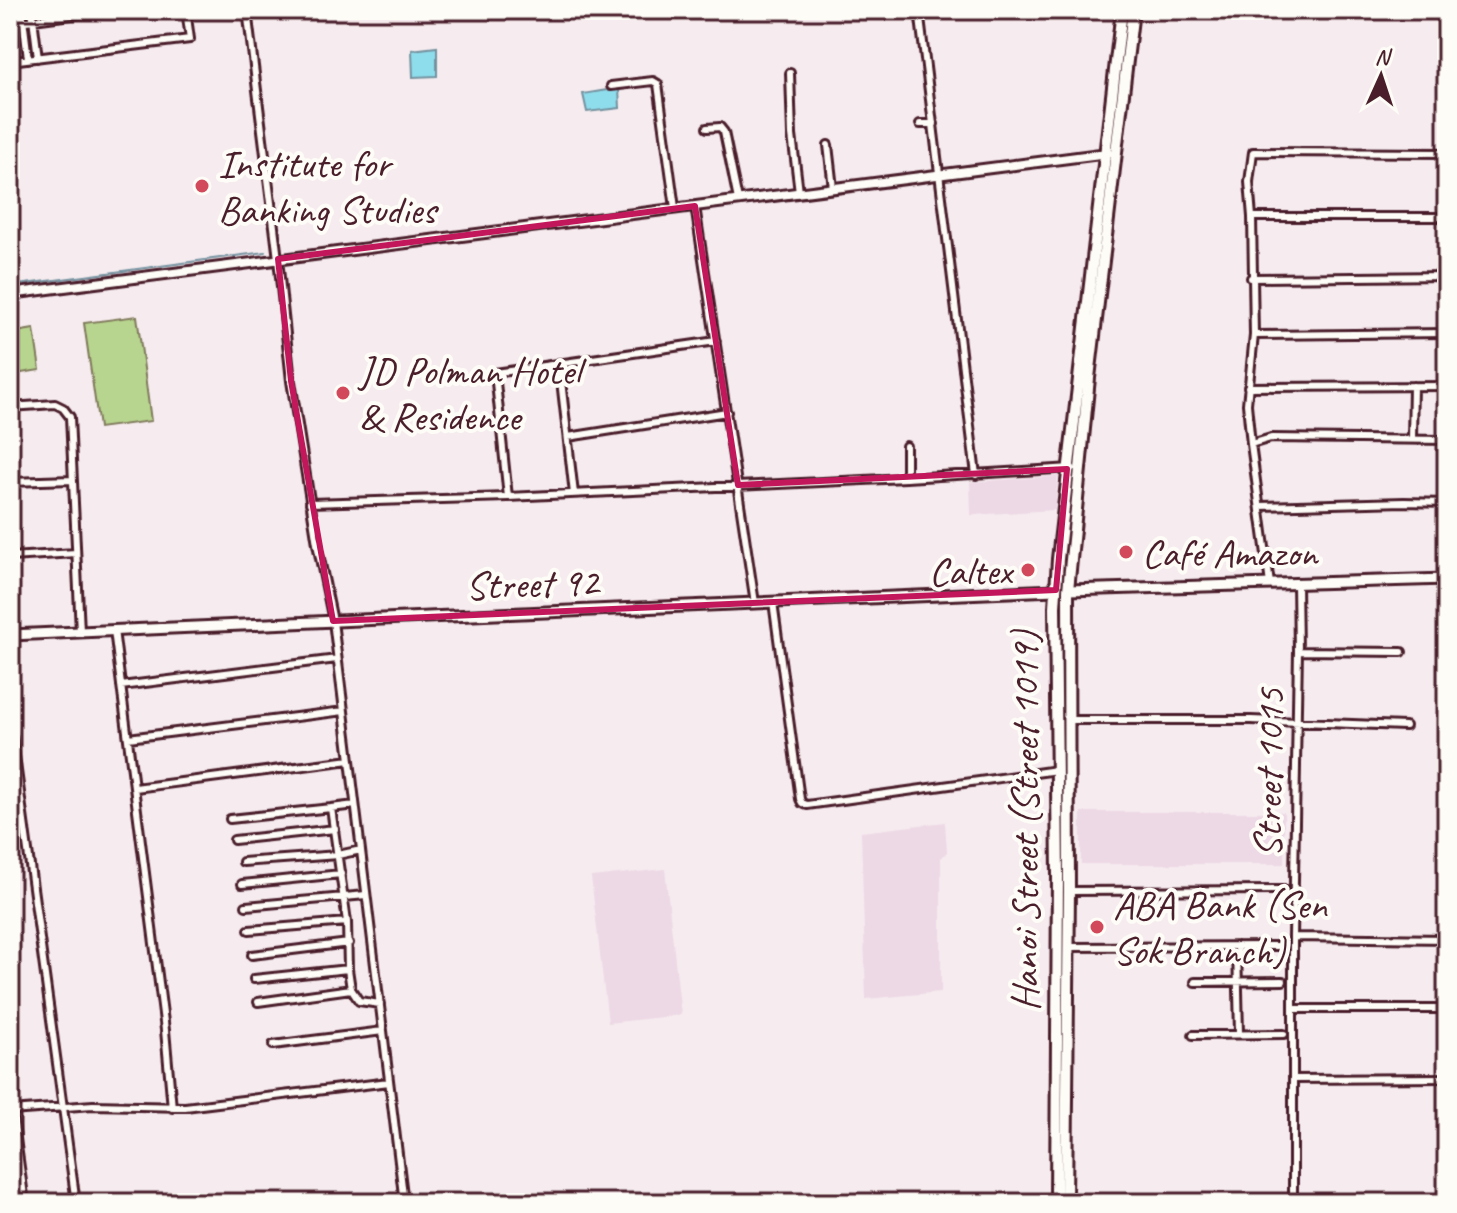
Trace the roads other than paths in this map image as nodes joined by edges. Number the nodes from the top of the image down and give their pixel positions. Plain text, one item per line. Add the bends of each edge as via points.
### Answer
1 (22, 10) edge
2 (32, 10) edge
3 (110, 10) edge
4 (186, 10) edge
5 (247, 10) edge
6 (919, 10) edge
7 (1122, 10) edge
8 (1133, 10) edge
9 (33, 20) junction
10 (23, 21) junction
11 (10, 23) edge
12 (38, 58) junction
13 (28, 59) junction
14 (10, 61) edge
15 (790, 73) dead end
16 (611, 86) dead end
17 (920, 124) dead end
18 (934, 124) junction
19 (707, 128) dead end
20 (828, 145) dead end
21 (1111, 152) junction
22 (1447, 153) edge
23 (938, 174) junction
24 (833, 188) junction
25 (799, 192) junction
26 (738, 200) junction
27 (695, 206) junction
28 (675, 208) junction
29 (1252, 217) junction
30 (1447, 217) edge
31 (278, 259) junction
32 (1447, 276) edge
33 (1251, 278) junction
34 (10, 294) edge
35 (1447, 333) edge
36 (1254, 335) junction
37 (716, 341) junction
38 (559, 363) junction
39 (1413, 386) junction
40 (1447, 386) edge
41 (1248, 387) junction
42 (10, 407) edge
43 (727, 412) junction
44 (568, 437) junction
45 (1412, 439) junction
46 (1447, 440) edge
47 (1251, 444) junction
48 (906, 446) dead end
49 (1079, 467) junction
50 (1067, 469) junction
51 (976, 475) junction
52 (906, 478) junction
53 (72, 480) junction
54 (10, 482) edge
55 (738, 485) junction
56 (574, 494) junction
57 (508, 497) junction
58 (310, 503) junction
59 (1447, 503) edge
60 (1260, 506) junction
61 (76, 553) junction
62 (10, 557) edge
63 (1447, 579) edge
64 (1297, 583) junction
65 (1270, 584) junction
66 (1056, 590) junction
67 (1068, 590) junction
68 (773, 602) junction
69 (755, 603) junction
70 (333, 621) junction
71 (114, 630) junction
72 (80, 632) junction
73 (10, 635) edge
74 (1298, 651) junction
75 (1402, 652) dead end
76 (337, 659) junction
77 (121, 686) junction
78 (344, 711) junction
79 (10, 719) edge
80 (1068, 720) junction
81 (1296, 722) junction
82 (1405, 726) dead end
83 (128, 738) junction
84 (350, 760) junction
85 (1062, 770) junction
86 (135, 788) junction
87 (355, 805) junction
88 (331, 808) junction
89 (230, 819) dead end
90 (335, 829) junction
91 (234, 840) dead end
92 (361, 850) junction
93 (338, 855) junction
94 (243, 862) dead end
95 (341, 874) junction
96 (242, 884) dead end
97 (1284, 890) dead end
98 (1069, 891) junction
99 (366, 895) junction
100 (344, 897) junction
101 (246, 906) dead end
102 (347, 922) junction
103 (249, 930) dead end
104 (1293, 937) junction
105 (1447, 939) edge
106 (349, 943) junction
107 (1237, 946) junction
108 (1278, 946) dead end
109 (1069, 947) junction
110 (252, 955) dead end
111 (348, 969) junction
112 (254, 979) dead end
113 (1283, 981) dead end
114 (1195, 982) dead end
115 (1238, 982) junction
116 (351, 989) junction
117 (258, 1002) dead end
118 (380, 1004) junction
119 (1293, 1009) junction
120 (1447, 1009) edge
121 (383, 1031) junction
122 (1239, 1034) junction
123 (1284, 1034) dead end
124 (1193, 1035) dead end
125 (273, 1045) dead end
126 (1447, 1078) edge
127 (1293, 1079) junction
128 (389, 1082) junction
129 (64, 1107) junction
130 (172, 1108) junction
131 (11, 1110) edge
132 (25, 1203) edge
133 (76, 1203) edge
134 (404, 1203) edge
135 (1056, 1203) edge
136 (1066, 1203) edge
137 (1293, 1203) edge

1 - 10 street
2 - 9 street
3 - 9 street
4 - 12 street via 190,39
5 - 31 street
6 - 18 street
7 - 21 main road, Hanoi Street (Street 1019)
8 - 21 main road, Hanoi Street (Street 1019)
9 - 10 street
9 - 12 street
10 - 11 street
10 - 13 street
12 - 13 street
13 - 14 street
15 - 25 street
16 - 28 street via 658,84
17 - 18 street
18 - 23 street
19 - 26 street via 724,132
20 - 24 street
21 - 23 street
21 - 49 main road, Hanoi Street (Street 1019)
21 - 50 main road, Hanoi Street (Street 1019)
22 - 29 street via 1253,152
23 - 24 street
23 - 51 street
24 - 25 street
25 - 26 street
26 - 27 street
27 - 28 street
27 - 37 street
28 - 31 street
29 - 30 street
29 - 33 street
31 - 34 street
31 - 58 street
32 - 33 street
33 - 36 street
35 - 36 street
36 - 41 street
37 - 38 street
37 - 43 street
38 - 44 street
38 - 57 street via 495,373
39 - 40 street
39 - 41 street
39 - 45 street
41 - 47 street
42 - 53 street via 63,408 70,417
43 - 44 street
43 - 55 street
44 - 56 street
45 - 46 street
45 - 47 street via 1271,438
47 - 60 street
48 - 52 street
49 - 50 street
49 - 67 main road, Hanoi Street (Street 1019)
50 - 51 street
50 - 66 main road, Hanoi Street (Street 1019)
51 - 52 street
52 - 55 street
53 - 54 street
53 - 61 street
55 - 56 street
55 - 69 street
56 - 57 street
57 - 58 street
58 - 70 street
59 - 60 street
60 - 65 street
61 - 62 street
61 - 72 street
63 - 64 main road
64 - 65 main road
64 - 74 street, Street 1015
65 - 67 main road
66 - 67 street
66 - 68 main road, Street 92
66 - 85 main road, Hanoi Street (Street 1019)
67 - 80 main road, Hanoi Street (Street 1019)
68 - 69 main road, Street 92
68 - 85 street via 802,803
69 - 70 main road, Street 92
70 - 71 main road, Street 92
70 - 76 street
71 - 72 main road, Street 92
71 - 77 street
72 - 73 main road, Street 92
74 - 75 street
74 - 81 street, Street 1015
76 - 77 street
76 - 78 street
77 - 83 street
78 - 83 street
78 - 84 street
79 - 129 street
80 - 81 street
80 - 85 main road, Hanoi Street (Street 1019)
81 - 82 street
81 - 104 street, Street 1015
83 - 86 street
84 - 86 street
84 - 87 street
85 - 98 main road, Hanoi Street (Street 1019)
85 - 135 main road, Hanoi Street (Street 1019)
86 - 130 street
87 - 88 street
87 - 92 street
88 - 89 street
88 - 90 street
90 - 91 street
90 - 93 street
92 - 93 street
92 - 99 street
93 - 94 street
93 - 95 street
95 - 96 street
95 - 100 street
97 - 98 street
98 - 109 main road, Hanoi Street (Street 1019)
99 - 100 street
99 - 118 street
100 - 101 street
100 - 102 street
102 - 103 street
102 - 106 street
104 - 105 street
104 - 119 street, Street 1015
106 - 110 street
106 - 111 street
107 - 108 street
107 - 109 street
107 - 115 street
109 - 136 main road, Hanoi Street (Street 1019)
111 - 112 street
111 - 116 street
113 - 115 street
114 - 115 street
115 - 122 street
116 - 117 street
116 - 118 street via 359,1001
118 - 121 street
119 - 120 street
119 - 127 street, Street 1015
121 - 125 street
121 - 128 street
122 - 123 street
122 - 124 street
126 - 127 street
127 - 137 street, Street 1015
128 - 130 street
128 - 134 street
129 - 130 street
129 - 131 street
129 - 133 street
131 - 132 street

